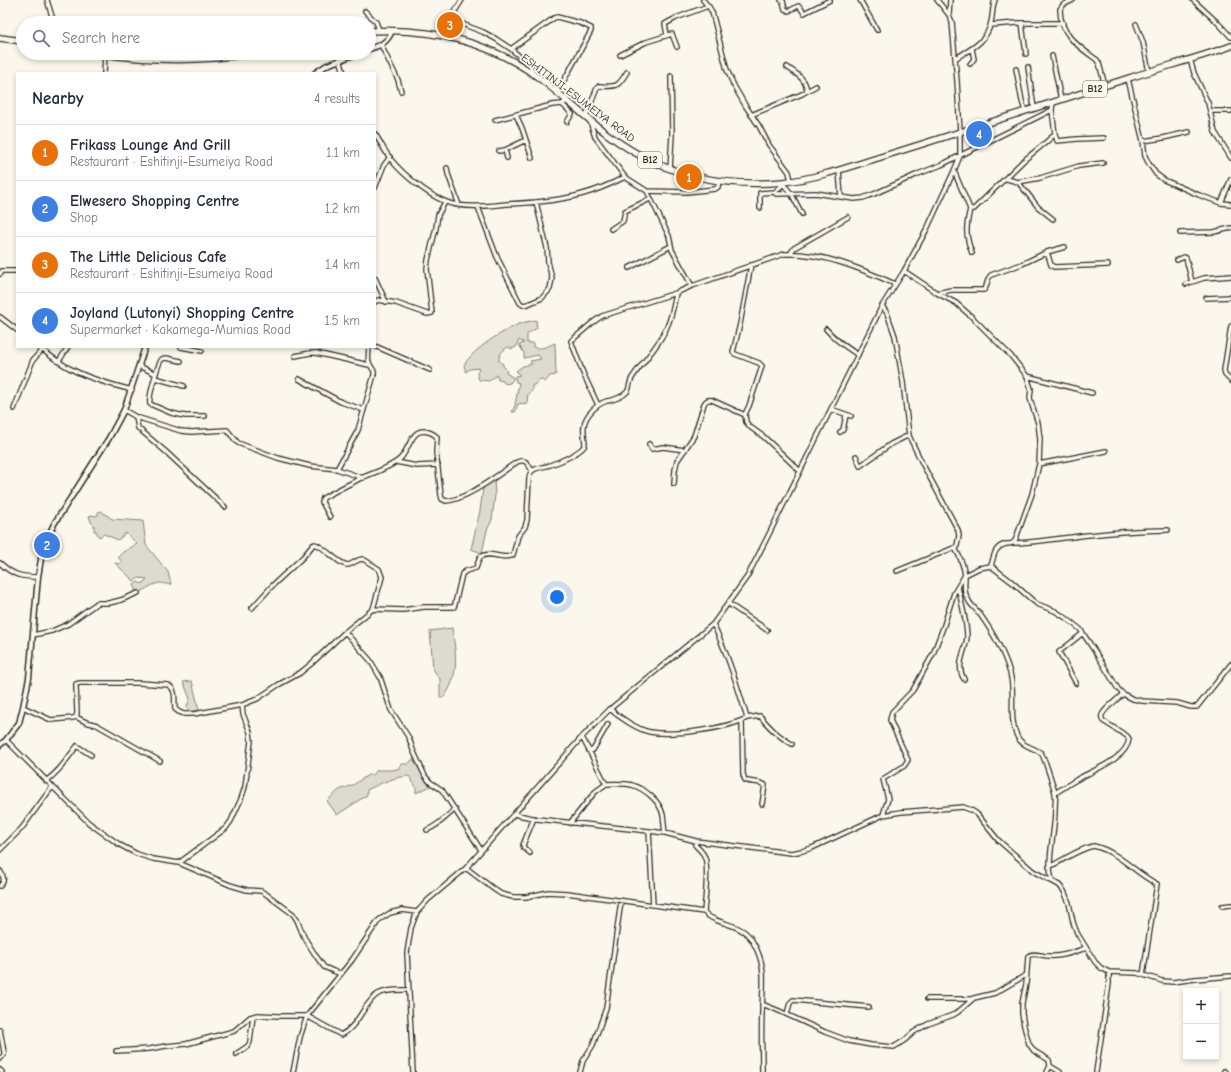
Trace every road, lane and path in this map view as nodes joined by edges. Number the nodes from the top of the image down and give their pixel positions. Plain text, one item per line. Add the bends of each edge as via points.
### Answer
1 (47, 0) edge
2 (462, 0) edge
3 (703, 0) edge
4 (781, 0) edge
5 (830, 0) edge
6 (860, 0) edge
7 (937, 0) edge
8 (950, 0) edge
9 (995, 0) edge
10 (1073, 0) edge
11 (1193, 0) edge
12 (708, 6) junction
13 (365, 11) dead end
14 (949, 15) junction
15 (52, 16) edge
16 (370, 16) edge
17 (449, 19) junction
18 (376, 22) edge
19 (1022, 23) junction
20 (1062, 23) junction
21 (1136, 24) dead end
22 (991, 25) junction
23 (376, 30) edge
24 (379, 30) junction
25 (392, 30) junction
26 (877, 30) dead end
27 (440, 34) junction
28 (667, 35) junction
29 (1231, 37) edge
30 (0, 38) edge
31 (16, 40) edge
32 (381, 45) junction
33 (1231, 46) edge
34 (376, 47) edge
35 (677, 47) dead end
36 (511, 49) junction
37 (972, 49) junction
38 (1026, 54) dead end
39 (620, 55) dead end
40 (1052, 56) dead end
41 (956, 58) junction
42 (1190, 59) junction
43 (105, 60) edge
44 (340, 60) joint
45 (970, 64) dead end
46 (787, 67) dead end
47 (1028, 67) dead end
48 (1016, 69) dead end
49 (104, 72) edge
50 (316, 72) edge
51 (344, 72) edge
52 (532, 72) junction
53 (627, 72) dead end
54 (1149, 72) junction
55 (671, 76) dead end
56 (1128, 78) junction
57 (816, 86) dead end
58 (1105, 86) junction
59 (806, 91) junction
60 (401, 92) dead end
61 (557, 92) junction
62 (1060, 100) junction
63 (567, 101) junction
64 (1053, 102) junction
65 (562, 104) junction
66 (1034, 108) junction
67 (1052, 110) junction
68 (1210, 111) junction
69 (1231, 111) edge
70 (1025, 112) junction
71 (516, 115) junction
72 (586, 116) junction
73 (751, 116) junction
74 (495, 120) dead end
75 (590, 121) junction
76 (567, 122) dead end
77 (960, 132) junction
78 (1189, 132) dead end
79 (1055, 134) junction
80 (376, 136) edge
81 (1104, 138) dead end
82 (526, 140) junction
83 (1143, 140) junction
84 (505, 150) junction
85 (499, 151) dead end
86 (960, 156) junction
87 (390, 157) junction
88 (507, 158) dead end
89 (532, 158) dead end
90 (1231, 158) edge
91 (1103, 163) dead end
92 (447, 168) dead end
93 (670, 169) junction
94 (839, 170) junction
95 (954, 171) junction
96 (625, 176) junction
97 (1006, 178) junction
98 (1231, 179) edge
99 (719, 180) junction
100 (791, 181) junction
101 (782, 182) junction
102 (1018, 182) junction
103 (376, 185) edge
104 (647, 192) junction
105 (775, 192) junction
106 (791, 193) junction
107 (841, 197) junction
108 (650, 199) junction
109 (445, 202) junction
110 (536, 202) junction
111 (1221, 203) junction
112 (459, 204) junction
113 (1231, 204) edge
114 (478, 207) junction
115 (760, 208) dead end
116 (970, 209) junction
117 (802, 214) dead end
118 (848, 217) dead end
119 (1053, 220) dead end
120 (1231, 228) edge
121 (611, 229) dead end
122 (1180, 233) dead end
123 (671, 246) junction
124 (1065, 247) dead end
125 (972, 253) dead end
126 (790, 254) junction
127 (1046, 254) junction
128 (1177, 260) dead end
129 (751, 265) junction
130 (1108, 265) dead end
131 (629, 268) dead end
132 (16, 271) edge
133 (904, 271) junction
134 (0, 274) edge
135 (1231, 276) edge
136 (376, 280) edge
137 (1192, 282) junction
138 (895, 284) junction
139 (1186, 284) dead end
140 (692, 286) junction
141 (676, 292) junction
142 (937, 293) junction
143 (1231, 297) edge
144 (1206, 298) dead end
145 (376, 301) edge
146 (386, 302) junction
147 (882, 306) junction
148 (0, 318) edge
149 (1231, 326) edge
150 (16, 329) edge
151 (826, 329) dead end
152 (376, 346) edge
153 (41, 348) edge
154 (67, 348) edge
155 (145, 348) edge
156 (186, 348) edge
157 (369, 348) edge
158 (202, 351) dead end
159 (858, 355) junction
160 (295, 356) dead end
161 (59, 361) junction
162 (181, 361) dead end
163 (369, 365) junction
164 (139, 366) junction
165 (430, 370) dead end
166 (155, 376) junction
167 (1027, 376) junction
168 (299, 379) dead end
169 (1231, 381) edge
170 (184, 386) dead end
171 (132, 390) junction
172 (1092, 393) dead end
173 (598, 405) junction
174 (14, 409) dead end
175 (831, 409) junction
176 (124, 410) junction
177 (364, 410) junction
178 (745, 415) junction
179 (846, 415) junction
180 (205, 416) dead end
181 (851, 416) dead end
182 (136, 417) junction
183 (840, 432) dead end
184 (909, 435) junction
185 (649, 444) dead end
186 (685, 450) junction
187 (1106, 451) dead end
188 (856, 456) dead end
189 (395, 462) junction
190 (1039, 464) junction
191 (438, 465) junction
192 (337, 469) junction
193 (532, 471) junction
194 (800, 471) junction
195 (363, 478) junction
196 (674, 484) dead end
197 (225, 507) dead end
198 (330, 517) dead end
199 (1168, 530) dead end
200 (1013, 543) junction
201 (956, 548) junction
202 (0, 563) edge
203 (991, 566) junction
204 (897, 571) dead end
205 (965, 575) junction
206 (38, 577) junction
207 (958, 587) junction
208 (138, 593) dead end
209 (729, 604) junction
210 (252, 608) dead end
211 (373, 609) junction
212 (713, 624) junction
213 (767, 630) dead end
214 (345, 632) junction
215 (1083, 633) junction
216 (33, 634) junction
217 (1231, 664) edge
218 (964, 679) dead end
219 (1076, 683) dead end
220 (1123, 694) junction
221 (242, 705) junction
222 (23, 707) junction
223 (610, 709) junction
224 (76, 716) junction
225 (747, 718) junction
226 (742, 721) junction
227 (608, 724) dead end
228 (582, 737) junction
229 (6, 740) junction
230 (792, 744) dead end
231 (0, 745) edge
232 (589, 751) junction
233 (91, 755) dead end
234 (160, 761) dead end
235 (46, 781) junction
236 (606, 784) junction
237 (52, 787) junction
238 (1055, 793) junction
239 (762, 804) dead end
240 (455, 809) junction
241 (514, 814) junction
242 (883, 815) junction
243 (534, 818) junction
244 (570, 822) junction
245 (427, 830) dead end
246 (649, 831) junction
247 (665, 834) junction
248 (696, 841) junction
249 (0, 850) edge
250 (481, 850) junction
251 (530, 853) dead end
252 (179, 863) junction
253 (1049, 867) junction
254 (466, 868) junction
255 (0, 871) edge
256 (1052, 881) junction
257 (0, 886) edge
258 (621, 901) junction
259 (653, 905) junction
260 (1231, 905) edge
261 (1222, 906) dead end
262 (417, 912) junction
263 (704, 912) junction
264 (1086, 948) junction
265 (342, 972) junction
266 (1109, 972) junction
267 (1026, 975) junction
268 (1143, 975) junction
269 (1231, 976) edge
270 (409, 990) junction
271 (974, 998) junction
272 (927, 999) dead end
273 (762, 1004) junction
274 (870, 1006) dead end
275 (787, 1014) junction
276 (252, 1016) junction
277 (307, 1016) junction
278 (0, 1030) edge
279 (116, 1051) dead end
280 (236, 1054) dead end
281 (0, 1059) edge
282 (1050, 1066) junction
283 (0, 1070) edge
284 (2, 1072) edge
285 (293, 1072) edge
286 (413, 1072) edge
287 (580, 1072) edge
288 (762, 1072) edge
289 (1047, 1072) edge
290 (1060, 1072) edge
291 (1096, 1072) edge

1 - 15 street
2 - 17 street
3 - 12 street
4 - 5 street via 784,9 789,11 798,6 804,13
6 - 26 street
7 - 14 street
8 - 14 street
9 - 22 street
10 - 20 street via 1061,6
11 - 29 street
12 - 28 street via 665,24
12 - 73 street via 715,21 727,70
13 - 16 street
14 - 41 street
17 - 27 street
17 - 36 street via 483,32
18 - 24 street
19 - 20 street
19 - 22 street
19 - 38 street
20 - 58 street via 1075,44 1097,60
21 - 54 street via 1143,42
22 - 37 street via 984,38
23 - 24 highway, ESHITINJI-ESUMEIYA ROAD / B12
24 - 25 highway, ESHITINJI-ESUMEIYA ROAD / B12
25 - 27 highway, ESHITINJI-ESUMEIYA ROAD / B12
25 - 32 street via 389,38
27 - 52 highway, ESHITINJI-ESUMEIYA ROAD / B12 via 486,48
28 - 35 street via 672,34
28 - 39 street
30 - 31 highway
32 - 34 street
32 - 60 street
33 - 42 highway, B12
36 - 52 street via 531,66
36 - 61 street via 557,17 591,28
37 - 41 street
37 - 45 street via 974,59
40 - 62 street
41 - 77 street
42 - 54 highway, B12
42 - 68 street
43 - 49 street
44 - 50 street
44 - 51 street
46 - 59 street via 804,81
47 - 66 street
48 - 70 street
52 - 61 highway, ESHITINJI-ESUMEIYA ROAD / B12
53 - 72 street via 621,83 614,87 599,86
54 - 56 highway, B12
55 - 93 street
56 - 58 highway, B12
56 - 83 street
57 - 59 street
58 - 62 highway, B12
59 - 73 street
61 - 63 highway, ESHITINJI-ESUMEIYA ROAD / B12
62 - 64 highway, B12
63 - 65 street
63 - 72 highway, ESHITINJI-ESUMEIYA ROAD / B12
64 - 66 highway, B12
64 - 67 street
65 - 71 street
65 - 76 street via 572,114
66 - 70 highway, B12
67 - 79 street
67 - 86 street
68 - 69 street
68 - 90 street via 1215,132
70 - 77 highway, B12
71 - 74 street
71 - 82 street
72 - 75 highway, ESHITINJI-ESUMEIYA ROAD / B12
73 - 100 street via 789,172
75 - 93 highway, ESHITINJI-ESUMEIYA ROAD / B12 via 632,151
75 - 96 street via 595,137
77 - 86 street
77 - 94 highway, ESHITINJI-ESUMEIYA ROAD / B12
78 - 83 street
79 - 81 street via 1058,141
79 - 97 street
80 - 87 street
82 - 84 street
82 - 89 street
83 - 111 street via 1149,164 1156,174 1170,183
84 - 85 street
84 - 88 street
86 - 95 street
86 - 107 street via 863,198
87 - 103 street
87 - 109 street via 412,180
91 - 102 street via 1079,166
92 - 112 street
93 - 99 highway, ESHITINJI-ESUMEIYA ROAD / B12
94 - 100 highway, ESHITINJI-ESUMEIYA ROAD / B12
94 - 107 street
95 - 116 street
95 - 133 street
96 - 104 street
96 - 110 street via 605,187 583,194
97 - 102 street
97 - 116 street via 975,209
98 - 111 street
99 - 101 highway, ESHITINJI-ESUMEIYA ROAD / B12 via 750,183
99 - 104 street via 718,187 715,188 687,192
100 - 101 highway, ESHITINJI-ESUMEIYA ROAD / B12
101 - 105 street
101 - 106 street
102 - 119 street via 1038,207
104 - 108 street
105 - 106 street
105 - 115 street via 760,193
106 - 107 street
106 - 117 street
108 - 121 street via 625,211 623,222
108 - 123 street via 669,236
109 - 112 street
109 - 146 street via 438,215 428,260 432,313 427,314
110 - 114 street
110 - 114 street via 552,278 550,289 542,298 528,304 520,303 497,257
111 - 113 street
112 - 114 street
116 - 125 street via 966,234
118 - 126 street via 794,248
120 - 122 street via 1214,232
123 - 131 street
123 - 140 street
124 - 127 street
126 - 129 street
126 - 138 street via 812,256 854,267
127 - 130 street via 1054,267
127 - 142 street via 994,274 988,278 984,290 951,290
128 - 137 street via 1186,258
129 - 140 street
129 - 178 street via 733,352 762,366
132 - 134 street via 2,271
133 - 138 street
133 - 142 street
135 - 137 street via 1204,278
136 - 146 street
137 - 139 street
138 - 147 street
140 - 141 street
141 - 173 street via 667,328 629,382 627,393
141 - 173 street via 602,316 570,342
142 - 167 street via 956,303 974,318
143 - 144 street
145 - 146 street
147 - 159 street
147 - 184 street via 895,336
148 - 150 street
149 - 169 street via 1224,370 1226,377
151 - 159 street via 831,336
152 - 165 street
153 - 161 street
153 - 174 street via 33,360
154 - 161 street
155 - 164 street
156 - 158 street
157 - 163 street
159 - 175 street
160 - 163 street via 316,353
161 - 171 street via 75,372
162 - 166 street via 164,358
163 - 177 street via 374,375
164 - 166 street
164 - 171 street
166 - 170 street
166 - 180 street via 150,404 171,413
167 - 172 street
167 - 190 street via 1031,389 1030,398 1038,423
168 - 177 street via 341,402
171 - 176 street
173 - 193 street via 586,418 584,447 558,463
175 - 179 street
175 - 194 street
176 - 182 street
176 - 206 street via 110,438 54,524 42,553
177 - 192 street via 358,430
178 - 186 street via 709,399 704,404 694,436
178 - 194 street via 750,427
179 - 181 street
179 - 183 street via 843,430
182 - 192 street via 181,431 227,430 238,443 278,458
182 - 197 street via 138,428
184 - 188 street via 891,444 860,466
184 - 201 street via 958,530
185 - 186 street via 652,449 663,447
186 - 196 street via 677,461
187 - 190 street
189 - 191 street via 417,466
189 - 191 street via 407,450 417,433 422,431 437,437
189 - 195 street
190 - 200 street via 1030,500
191 - 193 street via 442,499 446,501 460,498 521,460 525,460
192 - 195 street
193 - 211 street via 528,479 527,520 518,536 513,555 509,557 486,554 480,557 476,568 462,574 455,606 403,610
194 - 209 street via 750,571
195 - 198 street via 323,498 322,502
199 - 200 street via 1136,530
200 - 203 street via 996,549
201 - 204 street
201 - 205 street
202 - 206 street via 13,573 24,577
203 - 205 street via 979,568
203 - 215 street via 1037,604 1055,611
205 - 207 street
205 - 238 street via 964,584 968,600 996,640 1010,673 1017,736 1021,742 1042,754
206 - 216 street
207 - 218 street via 967,637 960,668
207 - 242 street via 933,654 913,690 892,712 890,720 908,760 904,766 883,779 888,798
208 - 216 street via 115,601 97,603 68,624 52,631
209 - 212 street
209 - 213 street
210 - 211 street via 315,544 342,564 349,565 363,559 379,569 382,577
211 - 214 street
212 - 223 street
212 - 225 street
214 - 221 street via 300,673
214 - 240 street via 370,660 380,677 391,710 409,738 425,776 442,790
215 - 219 street via 1059,652
215 - 220 street
216 - 222 street via 29,678
217 - 220 street via 1195,707 1142,701
220 - 238 street via 1102,714 1102,717 1103,721 1127,736 1129,743 1112,761
221 - 224 street via 184,714 175,709 174,690 168,685 80,683 76,684
221 - 252 street via 251,741 241,799 226,828
222 - 224 street via 51,720
222 - 229 street via 19,723
223 - 226 street via 626,721 649,732 691,732
223 - 228 street
224 - 234 street
225 - 226 street
225 - 230 street via 760,716 781,738
226 - 239 street via 743,774 745,780 765,785
227 - 232 street
228 - 232 street
228 - 241 street
229 - 231 street
229 - 235 street
232 - 236 street
233 - 235 street via 77,746
235 - 237 street
236 - 244 street via 595,792
236 - 247 street via 633,786 646,792 661,808
237 - 249 street via 22,828
237 - 252 street via 89,823 120,845 153,859
238 - 253 street
240 - 245 street
240 - 250 street
241 - 243 street
241 - 250 street
242 - 248 street via 812,848 790,853
242 - 256 street via 943,808 963,807 971,810 1022,862
243 - 244 street
243 - 251 street via 523,845
244 - 246 street
246 - 247 street
246 - 259 street
247 - 248 street
248 - 263 street via 695,845 705,857
250 - 254 street
252 - 265 street via 235,886 266,894 293,914 304,937 324,967
253 - 256 street
253 - 268 street via 1094,846 1118,857 1157,884
254 - 258 street via 501,894 513,897 567,892
254 - 262 street
255 - 257 street via 4,878
256 - 264 street via 1059,885 1067,897 1077,933
258 - 259 street
258 - 287 street via 606,1008
259 - 263 street
260 - 261 street
262 - 265 street via 402,910 390,913 379,920
262 - 270 street via 411,928 407,953
263 - 273 street via 712,919 741,929 753,942 764,971
264 - 266 street via 1095,962
264 - 267 street via 1070,954 1029,955
265 - 277 street
266 - 268 street
266 - 291 street
267 - 271 street via 995,993
267 - 282 street via 1022,1003 1024,1026 1034,1052 1049,1060
268 - 269 street via 1173,982
270 - 277 street via 380,993 350,1029 341,1034
270 - 286 street
271 - 272 street
271 - 275 street via 958,1012 928,1024 894,1047 849,1041
273 - 275 street
273 - 288 street
274 - 275 street via 795,1000 790,1003
276 - 277 street
276 - 279 street via 234,1031 186,1044
276 - 280 street via 250,1042
277 - 285 street
278 - 281 street via 4,1052
282 - 289 street
282 - 290 street
283 - 284 street

